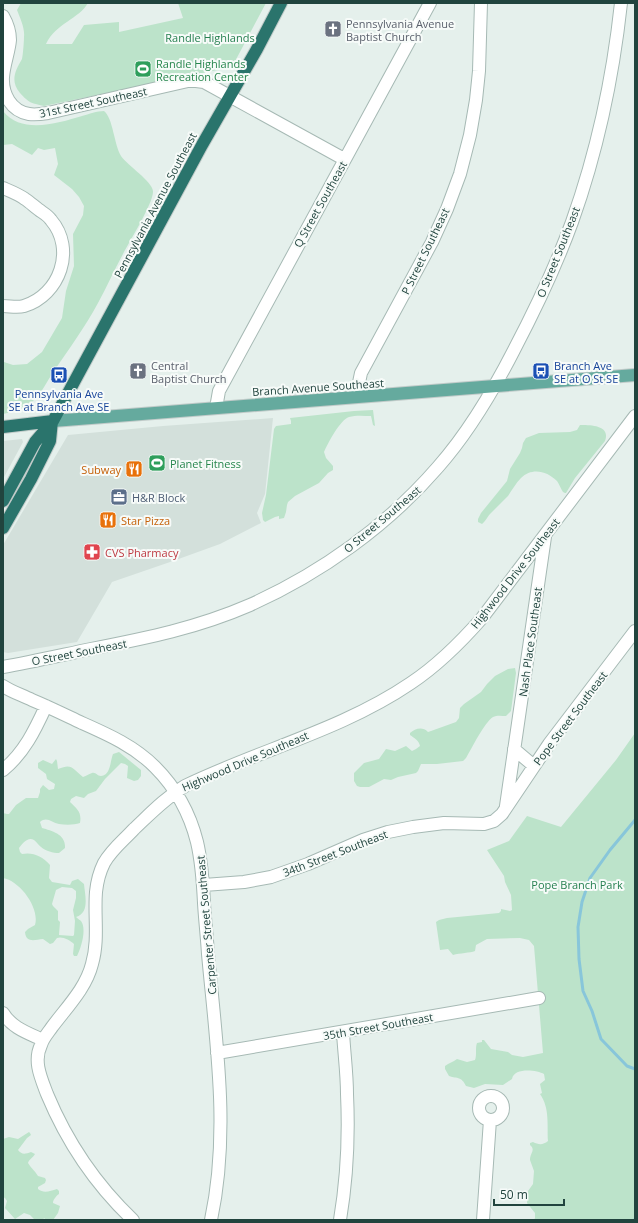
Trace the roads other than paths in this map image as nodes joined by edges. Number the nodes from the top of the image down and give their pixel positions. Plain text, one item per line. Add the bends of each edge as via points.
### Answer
1 (281, 3) edge
2 (430, 3) edge
3 (480, 3) edge
4 (621, 3) edge
5 (3, 16) edge
6 (230, 97) junction
7 (344, 159) junction
8 (3, 188) edge
9 (3, 306) edge
10 (635, 375) edge
11 (495, 386) junction
12 (356, 397) junction
13 (216, 408) junction
14 (635, 416) edge
15 (52, 421) junction
16 (3, 427) edge
17 (3, 500) edge
18 (3, 528) edge
19 (545, 536) junction
20 (635, 631) edge
21 (3, 667) edge
22 (3, 686) edge
23 (46, 706) junction
24 (514, 749) junction
25 (534, 766) junction
26 (3, 770) edge
27 (175, 792) junction
28 (506, 809) junction
29 (204, 886) junction
30 (539, 998) dead end
31 (3, 1013) edge
32 (343, 1032) junction
33 (43, 1040) junction
34 (217, 1054) junction
35 (490, 1120) dead end
36 (133, 1220) edge
37 (212, 1220) edge
38 (340, 1220) edge
39 (483, 1220) edge

1 - 6 highway, Pennsylvania Avenue Southeast
2 - 7 street, Q Street Southeast
3 - 12 street, P Street Southeast via 477,93 460,174 432,242 361,373
4 - 11 street, O Street Southeast via 607,92 584,187 549,278
5 - 6 street, 31st Street Southeast via 10,39 3,76 4,89 11,104 22,112 48,113 192,81 204,82
6 - 7 street, 31st Street Southeast
6 - 15 highway, Pennsylvania Avenue Southeast
7 - 13 street, Q Street Southeast via 219,391
8 - 9 street via 24,198 51,219 58,231 64,257 59,276 46,294 24,306
10 - 11 main road, Branch Avenue Southeast
11 - 12 main road, Branch Avenue Southeast
11 - 21 street, O Street Southeast via 454,448 413,494 345,550 302,578 248,606 186,629
12 - 13 main road, Branch Avenue Southeast
13 - 15 main road, Branch Avenue Southeast
14 - 19 street, Highwood Drive Southeast
15 - 16 highway, Branch Avenue Southeast
15 - 17 highway, Pennsylvania Avenue Southeast via 35,442
15 - 18 highway, Pennsylvania Avenue Southeast via 50,441
19 - 24 street, Nash Place Southeast
19 - 27 street, Highwood Drive Southeast via 471,631 413,682 355,715
20 - 25 street, Pope Street Southeast
22 - 23 street, Carpenter Street Southeast
23 - 26 street via 22,751
23 - 27 street, Carpenter Street Southeast via 130,746 156,768
24 - 25 street
24 - 28 street, Nash Place Southeast
25 - 28 street, Pope Street Southeast
27 - 29 street, Carpenter Street Southeast via 195,835
27 - 33 street, Highwood Drive Southeast via 117,846 104,863 96,891 96,940 90,972
28 - 29 street, 34th Street Southeast via 497,819 488,823 444,823 393,831 356,842 308,864 271,877
29 - 34 street, Carpenter Street Southeast
30 - 32 street, 35th Street Southeast
31 - 33 street via 16,1026
32 - 34 street, 35th Street Southeast
32 - 38 street via 348,1136 346,1180
33 - 36 street, Highwood Drive Southeast via 38,1052 38,1068 60,1123 90,1172
34 - 37 street, Carpenter Street Southeast via 221,1140
35 - 39 street

